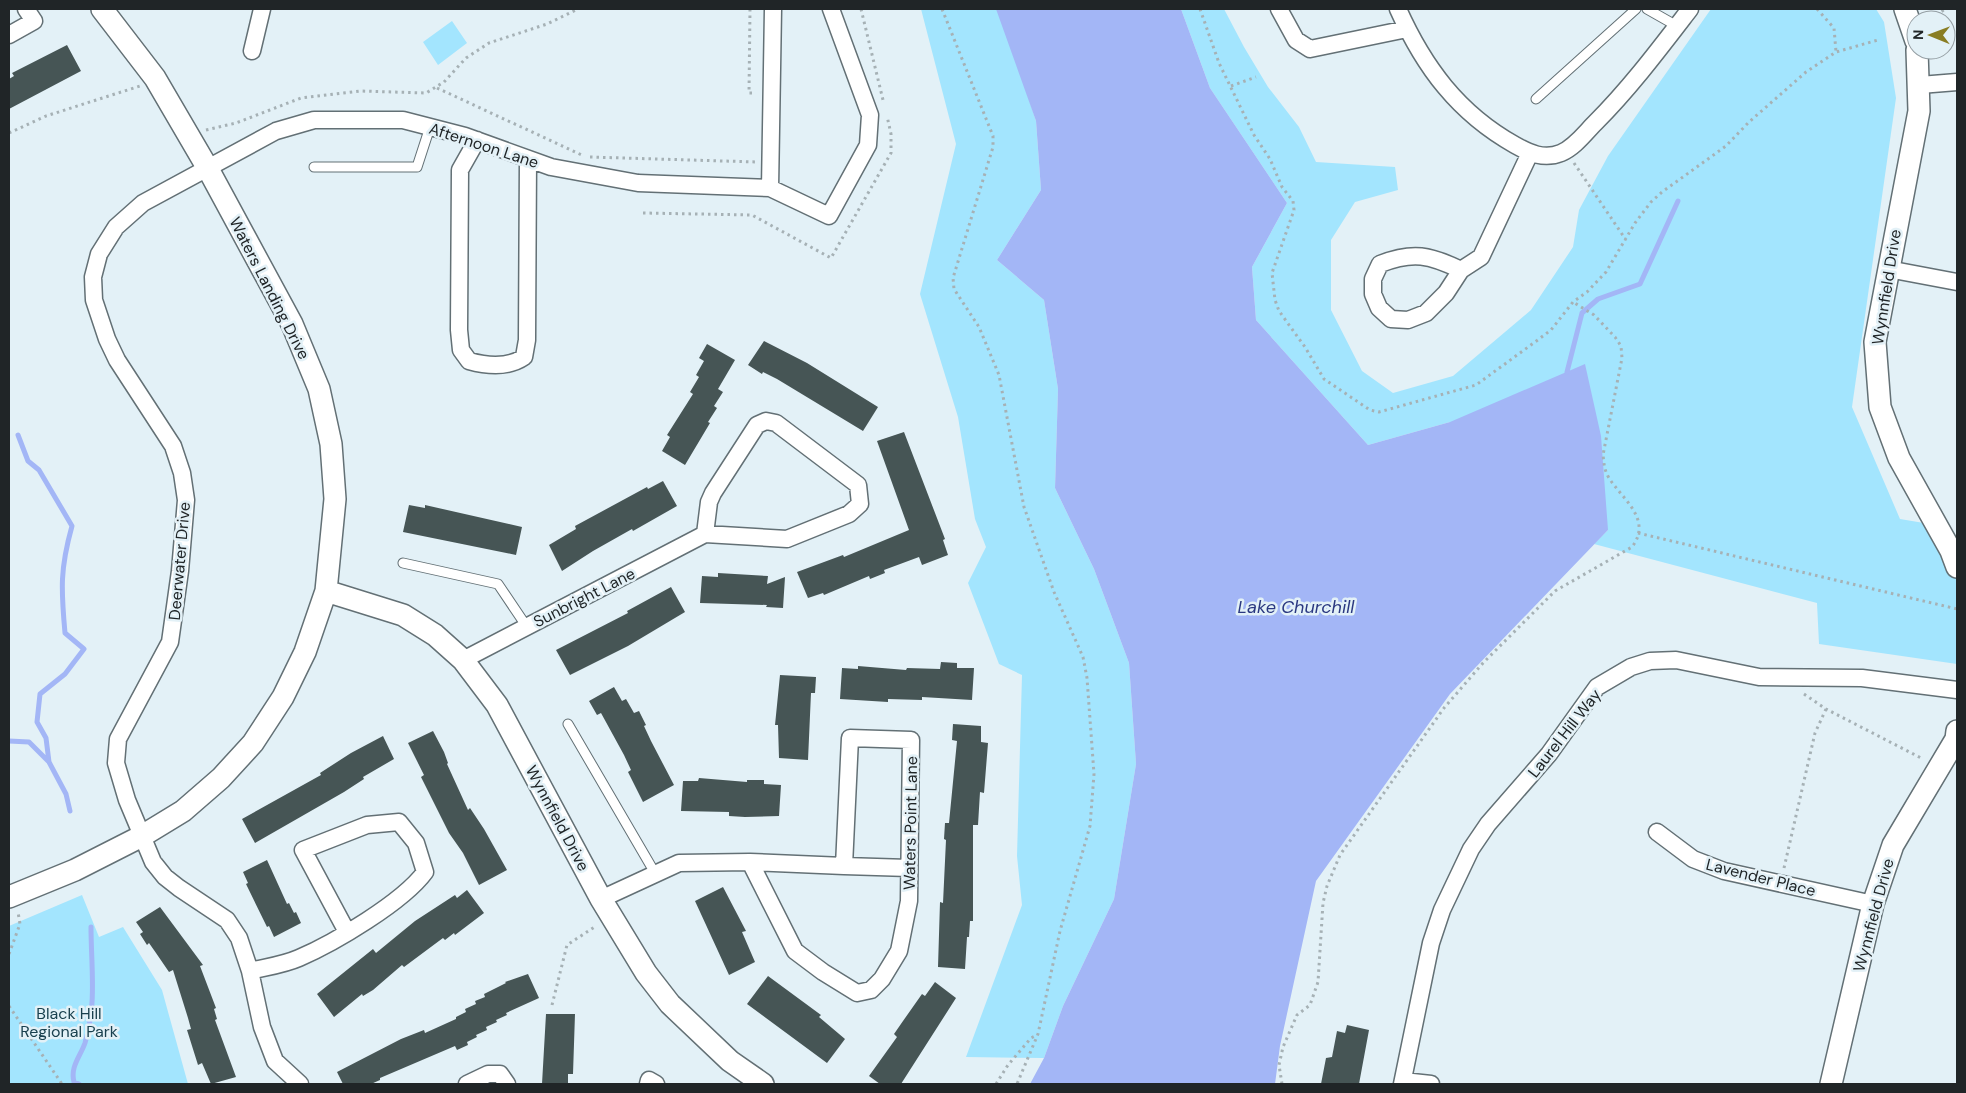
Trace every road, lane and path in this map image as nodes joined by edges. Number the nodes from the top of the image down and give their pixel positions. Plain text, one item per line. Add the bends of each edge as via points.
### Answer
1 (26, 9) edge
2 (102, 9) edge
3 (262, 9) edge
4 (578, 9) edge
5 (772, 9) edge
6 (831, 9) edge
7 (861, 9) edge
8 (942, 9) edge
9 (1279, 9) edge
10 (1398, 9) edge
11 (1636, 9) edge
12 (1647, 9) edge
13 (1690, 9) edge
14 (1817, 9) edge
15 (1677, 26) junction
16 (1407, 29) junction
17 (9, 35) edge
18 (252, 51) dead end
19 (1836, 52) dead end
20 (1918, 60) edge
21 (1256, 77) dead end
22 (155, 78) junction
23 (1957, 82) edge
24 (1920, 85) junction
25 (1231, 86) dead end
26 (437, 88) junction
27 (1536, 99) dead end
28 (884, 105) dead end
29 (887, 114) dead end
30 (430, 127) junction
31 (9, 133) edge
32 (189, 135) junction
33 (477, 140) junction
34 (1565, 150) junction
35 (1530, 153) junction
36 (528, 159) junction
37 (757, 162) dead end
38 (207, 167) junction
39 (314, 167) dead end
40 (770, 188) junction
41 (643, 213) dead end
42 (1626, 240) dead end
43 (1888, 269) junction
44 (1461, 270) junction
45 (1957, 282) edge
46 (1573, 302) dead end
47 (1638, 532) junction
48 (705, 534) junction
49 (1955, 557) edge
50 (403, 563) dead end
51 (326, 592) junction
52 (1957, 608) edge
53 (526, 626) junction
54 (463, 660) junction
55 (1781, 678) junction
56 (1957, 690) edge
57 (1826, 709) junction
58 (568, 724) dead end
59 (1957, 731) edge
60 (1926, 760) dead end
61 (1657, 832) dead end
62 (142, 836) junction
63 (750, 862) junction
64 (844, 866) junction
65 (909, 868) junction
66 (655, 874) junction
67 (1780, 884) junction
68 (10, 892) edge
69 (1873, 904) junction
70 (607, 907) junction
71 (347, 932) junction
72 (9, 954) edge
73 (250, 971) junction
74 (552, 1005) dead end
75 (9, 1006) edge
76 (1038, 1034) junction
77 (1402, 1082) edge
78 (62, 1084) edge
79 (300, 1084) edge
80 (467, 1084) edge
81 (507, 1084) edge
82 (648, 1084) edge
83 (656, 1084) edge
84 (763, 1084) edge
85 (996, 1084) edge
86 (1017, 1084) edge
87 (1282, 1084) edge
88 (1431, 1084) edge
89 (1831, 1084) edge

1 - 17 street via 34,21
2 - 22 street, Waters Landing Drive
3 - 18 street
4 - 26 path via 475,50
5 - 40 street
6 - 40 street, Afternoon Lane via 870,115 868,145 829,216
7 - 28 path
8 - 76 path via 993,136 993,146 953,278 954,289 979,327 999,375 1024,507 1054,592 1083,657 1087,678 1094,774 1091,818 1060,931
9 - 16 street via 1296,40 1310,49
10 - 16 street
11 - 27 lane
12 - 15 lane
13 - 15 street
14 - 19 path via 1834,28
15 - 34 street via 1623,96
16 - 35 street via 1444,86 1467,112
20 - 24 street, Wynnfield Drive
21 - 25 path
22 - 31 path via 142,86 67,109
22 - 32 street, Waters Landing Drive
23 - 24 street
24 - 43 street, Wynnfield Drive via 1919,110
26 - 32 path via 416,94 362,91 301,98 236,123
26 - 37 path via 585,156
29 - 41 path via 892,134 891,153 831,258 752,215
30 - 33 street, Afternoon Lane
30 - 38 street, Afternoon Lane via 404,120 314,120 276,131
30 - 39 lane via 417,167
32 - 38 street, Waters Landing Drive
33 - 36 street, Afternoon Lane
33 - 36 street via 460,170 459,330 461,350 469,361 484,365 515,364 524,357 527,340
34 - 35 street via 1547,157
34 - 42 path
35 - 44 street via 1481,257
36 - 40 street, Afternoon Lane via 550,167 638,183
38 - 51 street, Waters Landing Drive via 292,324 319,389 331,444 336,499
38 - 62 street, Deerwater Drive via 143,203 116,227 99,254 93,277 94,300 106,339 173,446 186,500 170,642 118,739 116,763
43 - 45 street
43 - 49 street, Wynnfield Drive via 1875,342 1880,407 1899,458
44 - 44 street via 1446,293 1426,313 1408,320 1391,319 1379,308 1373,278 1380,264 1397,257 1416,255 1432,257
46 - 47 path via 1589,312 1621,346 1622,358 1604,448 1604,467 1638,516
47 - 52 path
47 - 87 path via 1632,546 1555,591 1483,663 1444,708 1340,855 1323,904 1318,982 1310,1006 1296,1015 1289,1030 1280,1065
48 - 48 street via 787,539 849,514 860,504 861,495 858,486 776,423 766,421 758,425 708,502
48 - 53 street, Sunbright Lane
50 - 53 lane via 498,584
51 - 54 street, Wynnfield Drive via 403,615 435,635
51 - 62 street, Waters Landing Drive via 305,652 253,743 221,778 183,810
53 - 54 street, Sunbright Lane
54 - 70 street, Wynnfield Drive via 497,705
55 - 56 street, Laurel Hill Way via 1862,678
55 - 57 path
55 - 77 street, Laurel Hill Way via 1759,678 1676,660 1650,661 1631,667 1597,688 1549,754 1488,824 1471,849 1442,910 1431,943
57 - 60 path
57 - 67 path via 1816,733
58 - 66 lane
59 - 69 street, Wynnfield Drive via 1956,739 1893,845
61 - 67 street, Lavender Place via 1693,859 1724,871
62 - 68 street, Waters Landing Drive via 75,870
62 - 73 street, Deerwater Drive via 152,862 165,877 227,920 239,938
63 - 64 street
63 - 65 street, Waters Point Lane via 795,951 857,993 871,990 882,979 899,950 909,901
63 - 66 street via 679,862
64 - 65 street
64 - 65 street, Waters Point Lane via 850,738 911,740
66 - 70 street
67 - 69 street, Lavender Place
68 - 72 path via 20,924
69 - 89 street, Wynnfield Drive
70 - 74 path via 567,945
70 - 84 street, Wynnfield Drive via 646,973 670,1004 730,1061
71 - 71 street via 414,887 426,872 416,843 399,822 366,825 303,850
71 - 73 street via 334,942 297,959
73 - 79 street, Deerwater Drive via 262,1027 275,1061
75 - 78 path
76 - 85 path via 1008,1065
76 - 86 path
77 - 88 street
80 - 81 street via 488,1074 500,1074
82 - 83 street via 649,1080

